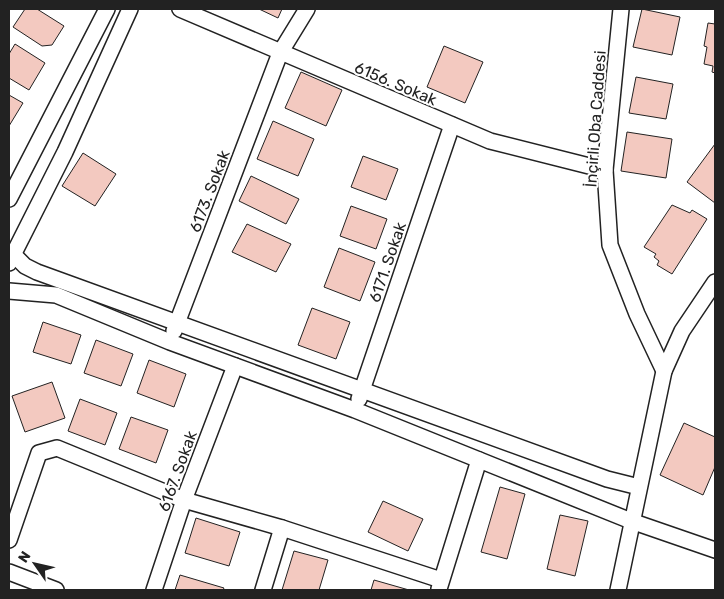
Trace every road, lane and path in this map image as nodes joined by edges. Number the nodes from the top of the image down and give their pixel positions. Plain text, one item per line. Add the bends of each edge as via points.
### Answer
1 (107, 9) edge
2 (130, 9) edge
3 (180, 9) edge
4 (307, 9) edge
5 (621, 9) edge
6 (280, 53) junction
7 (452, 125) junction
8 (605, 170) junction
9 (9, 199) edge
10 (11, 260) edge
11 (715, 282) edge
12 (9, 291) edge
13 (178, 322) junction
14 (170, 342) junction
15 (236, 366) junction
16 (664, 371) junction
17 (362, 391) junction
18 (355, 410) junction
19 (479, 460) junction
20 (639, 487) junction
21 (184, 500) junction
22 (631, 521) junction
23 (282, 528) junction
24 (9, 540) edge
25 (715, 550) edge
26 (9, 572) edge
27 (440, 585) edge
28 (56, 590) edge
29 (154, 590) edge
30 (263, 590) edge
31 (613, 590) edge
32 (618, 590) edge

1 - 9 street
2 - 10 street via 65,152
3 - 6 street, 6156. Sokak
4 - 6 street, 6173. Sokak
5 - 8 street, İnçirli Oba Caddesi
6 - 7 street, 6156. Sokak
6 - 13 street, 6173. Sokak
7 - 8 street, 6156. Sokak via 490,141
7 - 17 street, 6171. Sokak
8 - 16 street, İnçirli Oba Caddesi via 610,245 636,314
10 - 13 street
11 - 16 street via 682,331
12 - 14 street via 56,295
13 - 14 street, 6173. Sokak
13 - 17 street
14 - 15 street
15 - 18 street
15 - 21 street, 6167. Sokak
16 - 20 street
17 - 18 street, 6171. Sokak
17 - 20 street via 608,479
18 - 19 street
19 - 22 street
19 - 27 street
20 - 22 street
21 - 23 street
21 - 24 street via 57,448 39,453
21 - 29 street, 6167. Sokak
22 - 25 street
22 - 31 street
22 - 32 street
23 - 27 street
23 - 30 street
26 - 28 street

